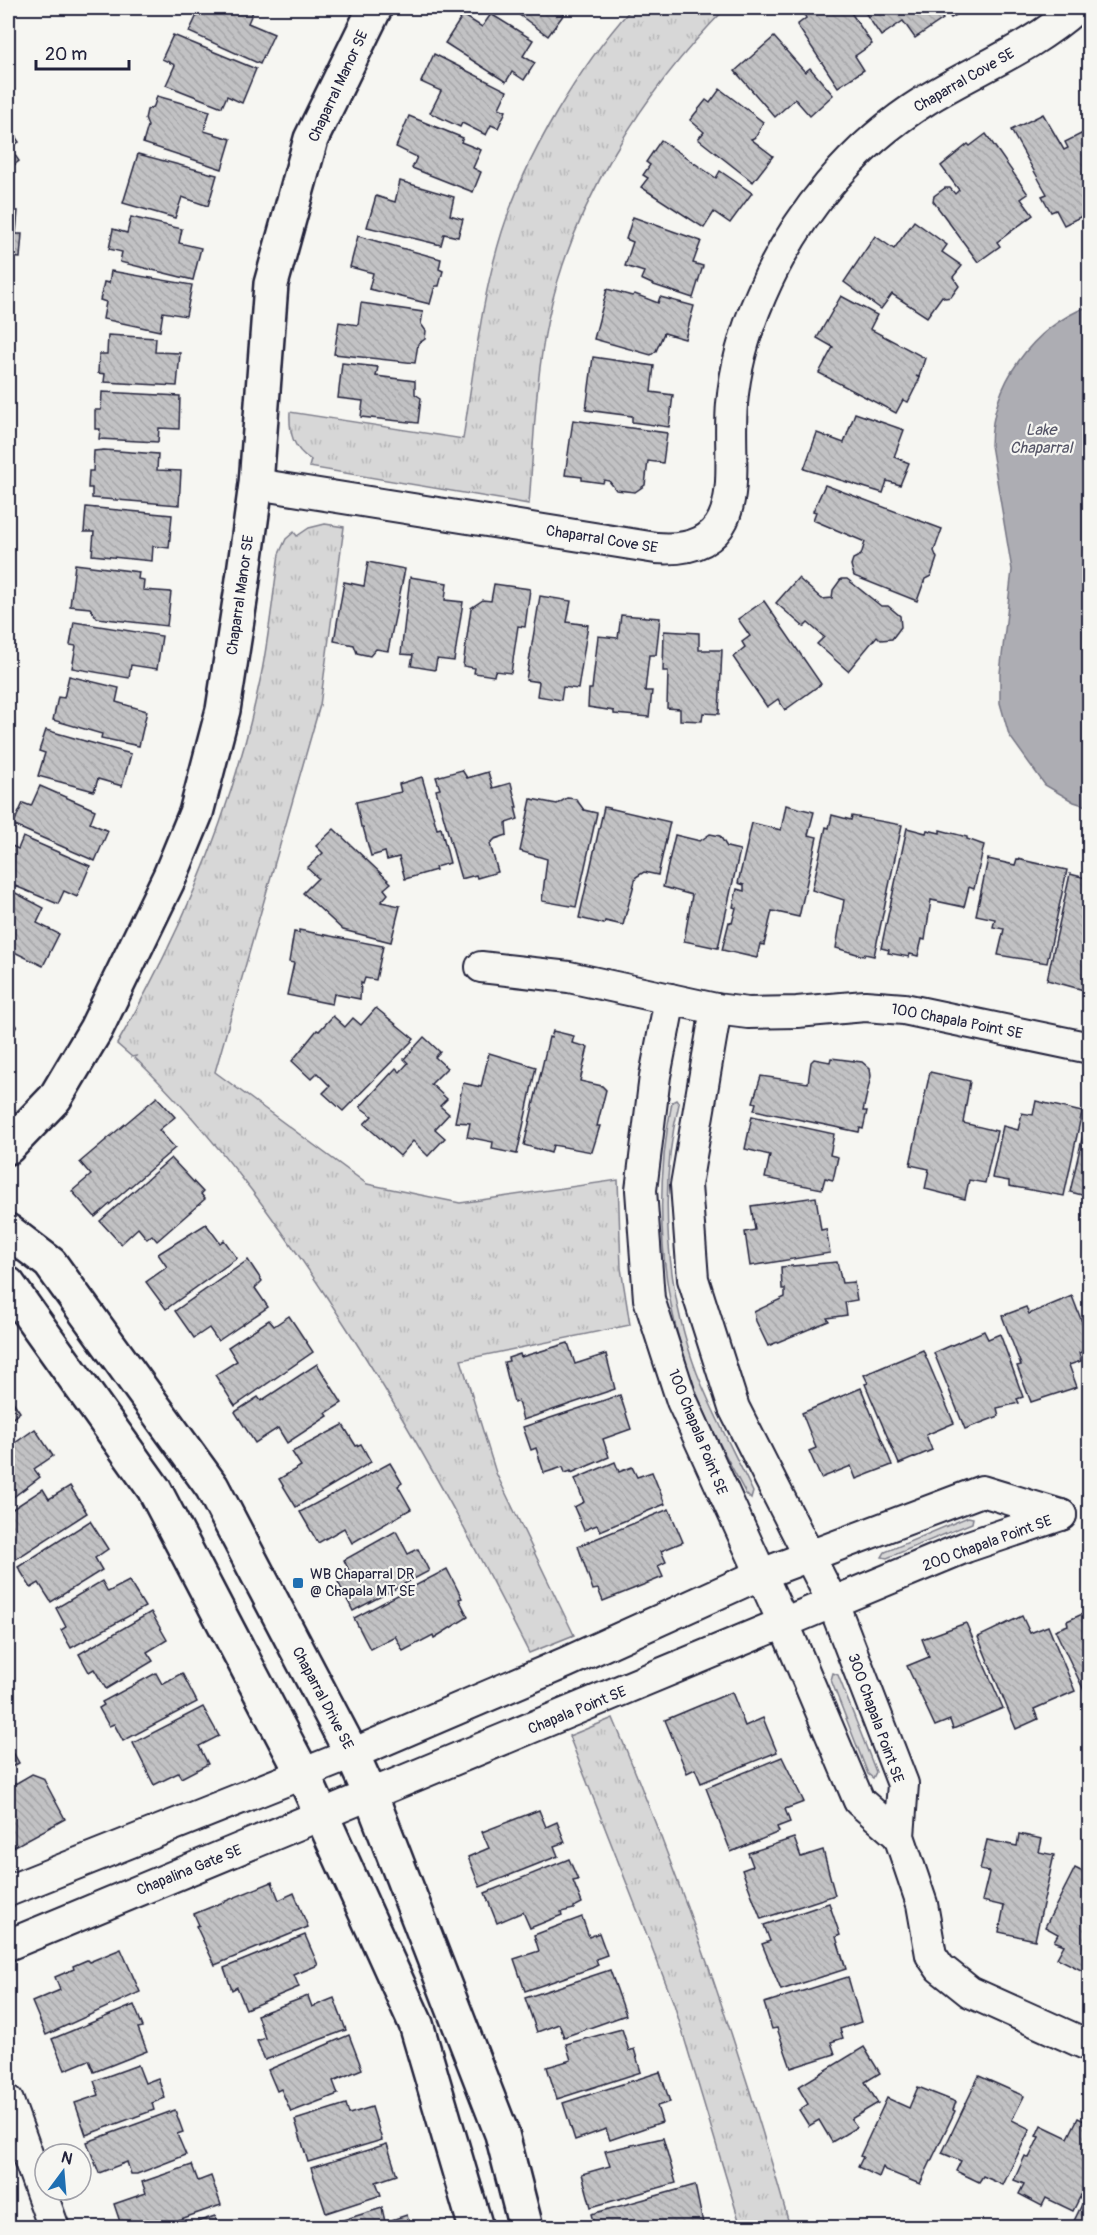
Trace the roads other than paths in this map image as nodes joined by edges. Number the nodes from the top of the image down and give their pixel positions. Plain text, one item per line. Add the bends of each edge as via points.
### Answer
1 (375, 8) edge
2 (1076, 17) edge
3 (256, 484) junction
4 (481, 967) dead end
5 (670, 999) junction
6 (716, 1009) junction
7 (1089, 1048) edge
8 (8, 1147) edge
9 (8, 1231) edge
10 (8, 1284) edge
11 (809, 1555) junction
12 (759, 1575) junction
13 (833, 1603) junction
14 (784, 1624) junction
15 (352, 1754) junction
16 (303, 1774) junction
17 (371, 1796) junction
18 (322, 1815) junction
19 (899, 1836) junction
20 (8, 1891) edge
21 (8, 1945) edge
22 (1089, 2046) edge
23 (8, 2101) edge
24 (54, 2228) edge
25 (476, 2228) edge
26 (526, 2228) edge

1 - 3 street, Chaparral Manor SE via 311,139 271,284
2 - 3 street, Chaparral Cove SE via 909,112 862,150 807,212 773,268 747,333 732,403 730,506 719,527 705,540 688,546 656,548
3 - 8 street, Chaparral Manor SE via 223,710 196,813 96,1029 55,1098
4 - 5 street, 100 Chapala Point SE via 569,977
5 - 6 street, 100 Chapala Point SE
5 - 12 street, 100 Chapala Point SE via 655,1076 641,1190 649,1299 682,1401
6 - 7 street, 100 Chapala Point SE via 774,1013 865,1006 904,1009
6 - 11 street via 686,1185 693,1279 734,1408
9 - 15 street, Chaparral Drive SE via 50,1263 212,1487
10 - 16 street via 154,1489
11 - 12 street
11 - 13 street
11 - 13 street, 200 Chapala Point SE via 982,1491 1061,1515 966,1547
12 - 14 street
12 - 15 street
13 - 14 street, Chapala Point SE
13 - 19 street, 300 Chapala Point SE via 903,1784
14 - 17 street, Chapala Point SE
14 - 19 street via 858,1801
15 - 16 street
15 - 17 street, Chaparral Drive SE
16 - 18 street
16 - 20 street
17 - 18 street, Chapalina Gate SE
17 - 26 street, Chaparral Drive SE via 502,2134
18 - 21 street, Chapalina Gate SE
18 - 25 street via 416,2024
19 - 22 street, 300 Chapala Point SE via 922,1904 931,1955 940,1968 970,1992
23 - 24 street

